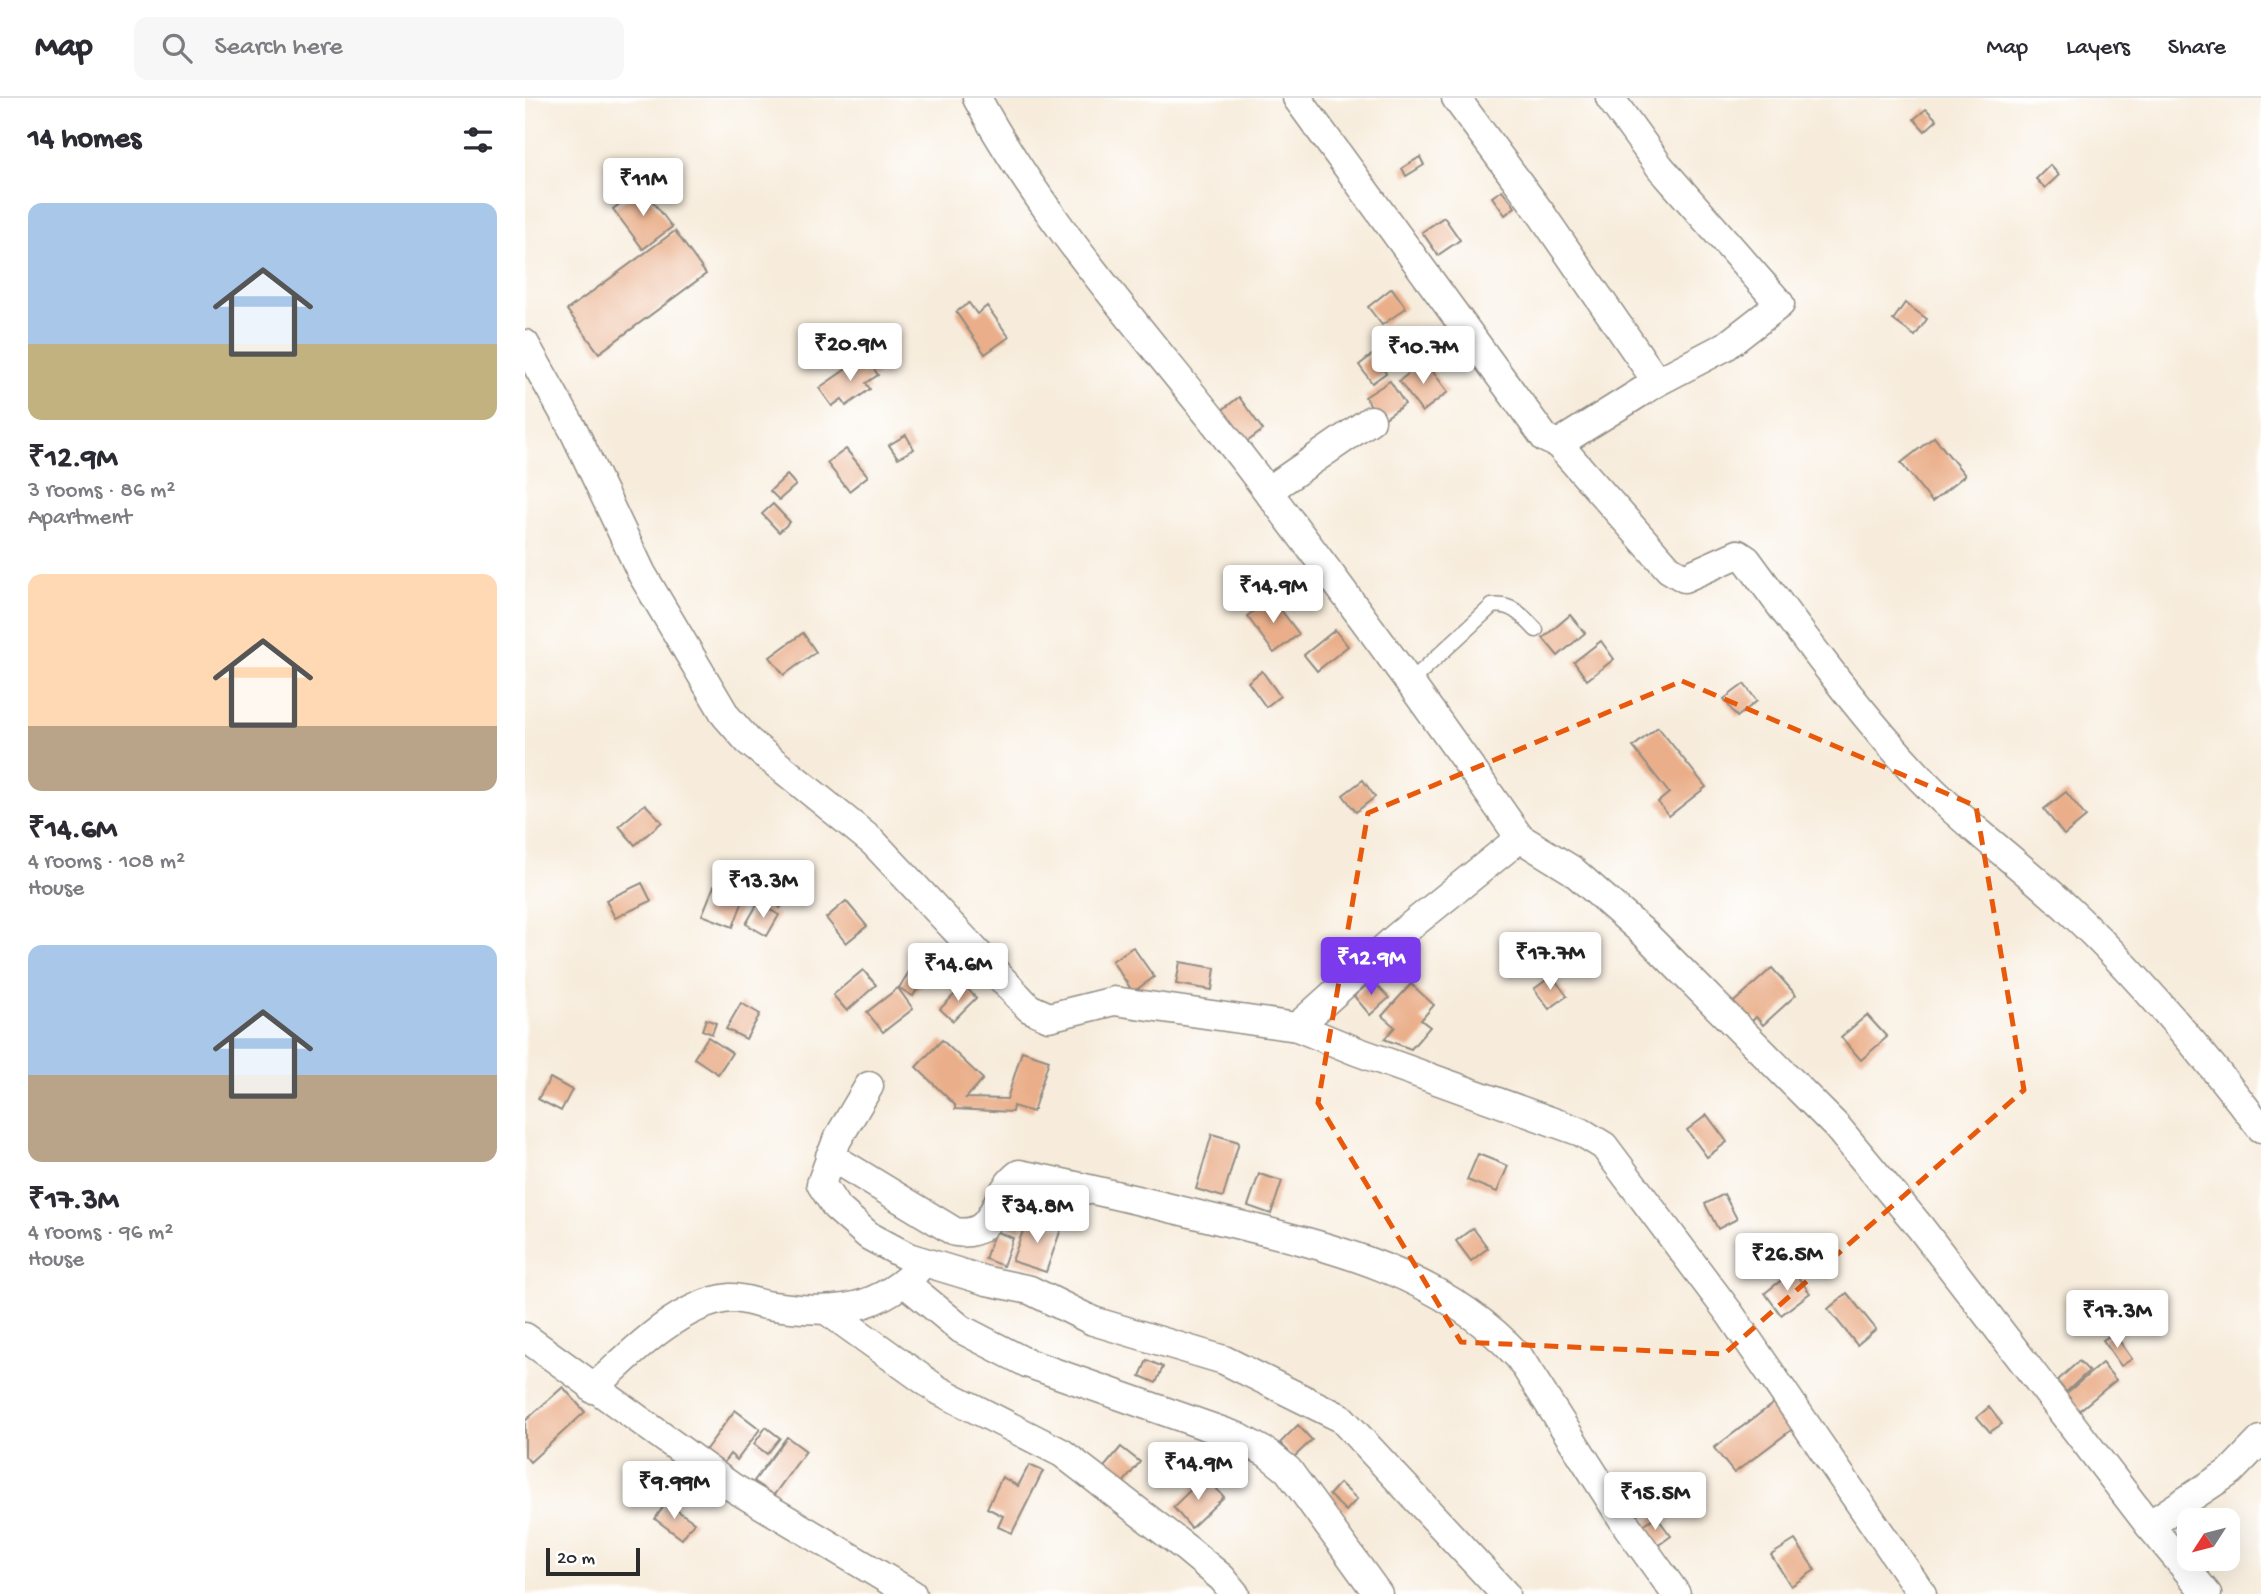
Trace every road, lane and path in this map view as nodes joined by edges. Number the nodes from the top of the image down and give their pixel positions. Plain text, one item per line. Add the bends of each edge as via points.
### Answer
1 (977, 98) edge
2 (1297, 98) edge
3 (1456, 98) edge
4 (1610, 98) edge
5 (525, 344) edge
6 (1657, 382) junction
7 (1371, 420) dead end
8 (1558, 444) junction
9 (1268, 491) junction
10 (1536, 630) dead end
11 (1411, 681) junction
12 (1520, 838) junction
13 (1297, 1027) junction
14 (869, 1086) dead end
15 (2261, 1128) edge
16 (830, 1156) junction
17 (925, 1262) junction
18 (904, 1282) junction
19 (829, 1312) junction
20 (525, 1337) edge
21 (593, 1389) junction
22 (2261, 1440) edge
23 (2149, 1525) junction
24 (912, 1594) edge
25 (1235, 1594) edge
26 (1378, 1594) edge
27 (1505, 1594) edge
28 (1676, 1594) edge
29 (1922, 1594) edge
30 (2207, 1594) edge

1 - 9 street via 1084,258
2 - 8 street via 1545,438
3 - 6 street
4 - 6 street via 1660,167 1780,304 1725,346
5 - 13 street via 574,431 642,574 726,716 748,741 873,842 1029,1007 1049,1017 1114,1001
6 - 8 street
7 - 9 street
8 - 15 street via 1669,569 1684,578 1738,554 1747,560 1912,769 1979,836 2069,909 2147,992
9 - 11 street
10 - 11 lane via 1514,609 1492,606
11 - 12 street
12 - 13 street via 1398,936
12 - 23 street via 1572,870 1645,934 1837,1128 1920,1227
13 - 29 street via 1581,1132 1604,1146 1730,1314
14 - 16 street
16 - 17 street via 821,1184 836,1207 869,1236
16 - 28 street via 955,1232 971,1234 982,1229 1007,1183 1019,1174 1255,1228 1401,1272 1500,1336 1519,1357
17 - 18 street
17 - 27 street via 1030,1290 1093,1321 1224,1360 1341,1418
18 - 19 street via 857,1306
18 - 26 street via 961,1329 1027,1363 1238,1437 1267,1453 1288,1471
19 - 21 street via 732,1298 711,1303 676,1319
19 - 25 street via 938,1390 1062,1453 1205,1564
20 - 21 street
21 - 24 street via 732,1487
22 - 23 street via 2231,1471
23 - 30 street

